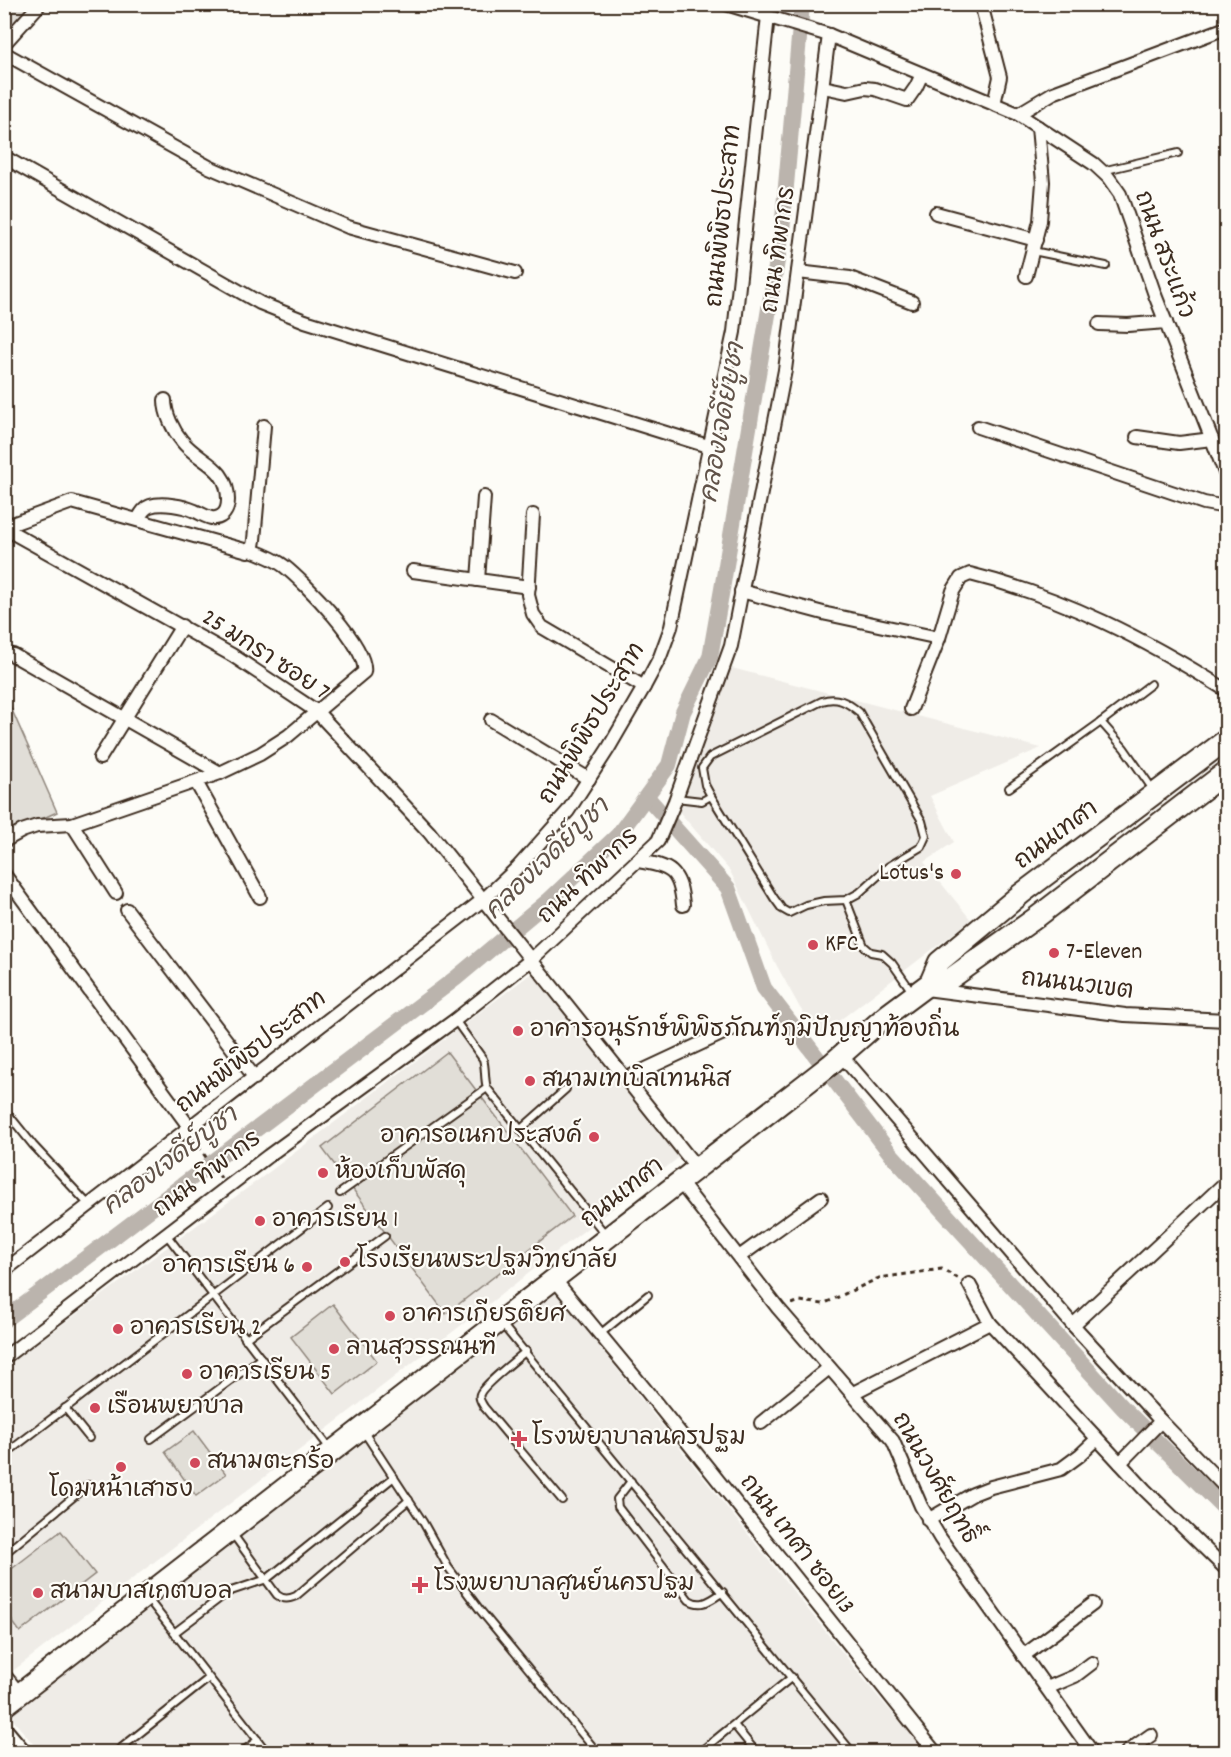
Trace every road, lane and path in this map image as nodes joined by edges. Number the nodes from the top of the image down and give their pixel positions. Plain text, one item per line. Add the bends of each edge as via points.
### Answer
1 (40, 4) edge
2 (726, 4) edge
3 (981, 4) edge
4 (756, 9) edge
5 (774, 18) junction
6 (1227, 28) edge
7 (824, 34) junction
8 (4, 44) edge
9 (4, 53) edge
10 (922, 74) junction
11 (823, 87) junction
12 (994, 104) junction
13 (1018, 114) junction
14 (1038, 127) junction
15 (1178, 153) dead end
16 (4, 157) edge
17 (1101, 171) junction
18 (936, 213) dead end
19 (1034, 245) junction
20 (1106, 266) dead end
21 (798, 272) junction
22 (515, 273) dead end
23 (1026, 276) dead end
24 (912, 302) dead end
25 (1166, 322) junction
26 (1100, 324) dead end
27 (165, 400) dead end
28 (264, 426) dead end
29 (978, 427) dead end
30 (1137, 437) dead end
31 (1212, 439) junction
32 (711, 447) junction
33 (1227, 475) edge
34 (484, 497) dead end
35 (1227, 507) edge
36 (533, 515) dead end
37 (138, 519) junction
38 (4, 528) edge
39 (251, 550) junction
40 (413, 572) dead end
41 (478, 580) junction
42 (529, 587) junction
43 (741, 591) junction
44 (182, 626) junction
45 (939, 638) junction
46 (13, 655) dead end
47 (1151, 684) dead end
48 (644, 687) junction
49 (1227, 690) edge
50 (911, 709) dead end
51 (316, 711) junction
52 (124, 719) junction
53 (491, 720) dead end
54 (1101, 722) junction
55 (1227, 740) edge
56 (100, 758) dead end
57 (1227, 772) edge
58 (220, 773) junction
59 (589, 779) junction
60 (196, 782) junction
61 (1010, 788) dead end
62 (1156, 794) junction
63 (711, 796) junction
64 (676, 800) junction
65 (72, 824) junction
66 (4, 841) edge
67 (638, 861) junction
68 (4, 874) edge
69 (116, 893) dead end
70 (260, 897) dead end
71 (484, 899) junction
72 (846, 900) junction
73 (683, 905) dead end
74 (127, 910) dead end
75 (532, 958) junction
76 (922, 988) junction
77 (455, 1020) junction
78 (1227, 1020) edge
79 (732, 1029) dead end
80 (836, 1060) junction
81 (255, 1078) junction
82 (627, 1078) junction
83 (487, 1088) junction
84 (566, 1089) dead end
85 (4, 1109) edge
86 (521, 1130) junction
87 (191, 1133) junction
88 (697, 1168) junction
89 (218, 1174) dead end
90 (680, 1182) junction
91 (1224, 1189) edge
92 (340, 1193) dead end
93 (821, 1198) dead end
94 (90, 1206) junction
95 (328, 1208) dead end
96 (165, 1233) junction
97 (385, 1236) dead end
98 (608, 1238) junction
99 (739, 1257) junction
100 (4, 1271) edge
101 (555, 1280) junction
102 (969, 1284) joint
103 (648, 1295) dead end
104 (212, 1296) junction
105 (778, 1308) junction
106 (501, 1322) junction
107 (990, 1323) junction
108 (1073, 1325) junction
109 (600, 1334) junction
110 (244, 1339) junction
111 (526, 1351) junction
112 (4, 1358) edge
113 (261, 1358) junction
114 (829, 1368) junction
115 (853, 1393) junction
116 (65, 1408) junction
117 (761, 1423) dead end
118 (1160, 1423) junction
119 (362, 1430) junction
120 (89, 1438) dead end
121 (151, 1439) dead end
122 (1097, 1439) junction
123 (332, 1452) junction
124 (4, 1455) edge
125 (1120, 1463) junction
126 (394, 1477) junction
127 (631, 1481) junction
128 (88, 1485) dead end
129 (1227, 1488) edge
130 (409, 1500) junction
131 (562, 1500) dead end
132 (928, 1520) junction
133 (230, 1531) junction
134 (4, 1554) edge
135 (1227, 1569) edge
136 (267, 1579) junction
137 (723, 1592) junction
138 (146, 1596) junction
139 (1093, 1604) dead end
140 (174, 1633) junction
141 (1023, 1656) junction
142 (1092, 1663) dead end
143 (4, 1670) edge
144 (792, 1677) junction
145 (209, 1678) junction
146 (1047, 1688) junction
147 (22, 1693) junction
148 (4, 1706) edge
149 (735, 1726) junction
150 (4, 1727) edge
151 (1151, 1735) dead end
152 (258, 1740) junction
153 (932, 1748) edge
154 (26, 1752) edge
155 (116, 1752) edge
156 (242, 1752) edge
157 (267, 1752) edge
158 (597, 1752) edge
159 (700, 1752) edge
160 (756, 1752) edge
161 (852, 1752) edge
162 (918, 1752) edge
163 (1092, 1752) edge
164 (1127, 1752) edge

1 - 8 street
2 - 4 street, ถนน สระแก้ว
3 - 12 street via 1000,78
4 - 5 street, ถนน สระแก้ว
5 - 7 street, ถนน สระแก้ว
5 - 32 street, ถนนพิพิธประสาท via 734,332
6 - 13 street via 1053,93
7 - 10 street, ถนน สระแก้ว
7 - 11 street, ถนน ทิพากร
9 - 22 street via 210,167 348,227
10 - 11 street via 907,100 875,89 847,92
10 - 12 street, ถนน สระแก้ว
11 - 21 street, ถนน ทิพากร
12 - 13 street, ถนน สระแก้ว
13 - 14 street, ถนน สระแก้ว
14 - 17 street, ถนน สระแก้ว
14 - 19 street via 1043,182
15 - 17 lane
16 - 32 street via 260,303 305,321
17 - 25 street, ถนน สระแก้ว via 1120,194
18 - 19 street
19 - 20 lane
19 - 23 street
21 - 24 street via 850,278
21 - 43 street, ถนน ทิพากร via 785,370
25 - 26 street
25 - 31 street, ถนน สระแก้ว
27 - 37 street via 165,411 182,442 219,472 229,501 222,516 215,518 180,507 150,505
28 - 39 street
29 - 35 street via 1204,503
30 - 31 street via 1179,443
31 - 33 street, ถนน สระแก้ว
32 - 48 street, ถนนพิพิธประสาท via 671,627
34 - 41 street
36 - 42 street
37 - 38 street via 72,502
37 - 39 street
38 - 44 street, 25 มกรา ซอย 7
39 - 51 street via 284,566 342,624 365,666 364,672
40 - 41 street
41 - 42 street
42 - 48 street via 533,614 542,627
43 - 45 street
43 - 64 street, ถนน ทิพากร via 730,645
44 - 51 street, 25 มกรา ซอย 7
44 - 52 street
45 - 49 street via 952,591 963,576 970,574 1094,616 1146,641
45 - 50 street
46 - 52 street
47 - 54 lane
48 - 59 street, ถนนพิพิธประสาท
51 - 58 street via 288,736
51 - 71 street, 25 มกรา ซอย 7 via 429,831
52 - 56 street
52 - 58 street
53 - 59 street
54 - 61 lane
54 - 62 lane
55 - 62 main road, ถนนเทศา
57 - 76 main road, ถนนเทศา via 950,979
58 - 60 street
59 - 71 street, ถนนพิพิธประสาท via 561,819
60 - 65 street
60 - 70 street
62 - 76 main road, ถนนเทศา via 939,962
63 - 64 lane via 702,801
63 - 72 lane via 782,909 789,913 806,905
63 - 72 lane via 702,768 710,758 822,701 838,699 850,704 859,712 922,821 926,836 921,848 888,867
64 - 67 street, ถนน ทิพากร via 662,835
65 - 66 street via 37,826
65 - 69 street
67 - 73 street via 656,864 674,874 681,886
67 - 75 street, ถนน ทิพากร
68 - 87 street
71 - 75 street, 25 มกรา ซอย 7
71 - 81 street, ถนนพิพิธประสาท
72 - 76 lane via 864,945 871,952 882,954
74 - 81 street
75 - 77 street, ถนน ทิพากร
75 - 82 street, 25 มกรา ซอย 7
76 - 78 street, ถนนนวเขต via 1125,1014
76 - 80 main road, ถนนเทศา
77 - 83 lane via 483,1059
77 - 96 street, ถนน ทิพากร
79 - 82 street
80 - 88 main road, ถนนเทศา
80 - 108 street
81 - 87 street, ถนนพิพิธประสาท
82 - 88 street, 25 มกรา ซอย 7
83 - 86 lane
83 - 92 lane
84 - 86 lane
85 - 94 lane
86 - 98 lane
87 - 89 path
87 - 94 street, ถนนพิพิธประสาท
88 - 90 main road, ถนนเทศา
90 - 98 main road, ถนนเทศา
90 - 99 street, ถนนวงศ์ยฤทธิ์
91 - 108 street
93 - 99 street
94 - 100 street, ถนนพิพิธประสาท
95 - 104 lane
96 - 104 lane
96 - 112 street, ถนน ทิพากร
97 - 110 lane
98 - 101 main road, ถนนเทศา
99 - 105 street, ถนนวงศ์ยฤทธิ์
101 - 106 main road, ถนนเทศา
101 - 109 street, ถนน เทศา ซอย13
102 - 105 path via 942,1269 879,1278 823,1304 800,1301
102 - 107 street
103 - 109 lane
104 - 110 lane
104 - 116 lane
105 - 114 street, ถนนวงศ์ยฤทธิ์
106 - 111 lane
106 - 119 main road, ถนนเทศา
107 - 115 street
107 - 122 street
108 - 118 street
109 - 153 street, ถนน เทศา ซอย13
110 - 113 lane
111 - 127 lane
111 - 131 lane via 480,1393 479,1399
113 - 121 lane
113 - 123 lane
114 - 115 street, ถนนวงศ์ยฤทธิ์
114 - 117 street
115 - 132 street, ถนนวงศ์ยฤทธิ์ via 893,1441
116 - 120 lane
116 - 124 lane
118 - 125 street
118 - 129 street
119 - 123 main road, ถนนเทศา
119 - 126 lane
122 - 125 street
122 - 132 street via 1061,1469 982,1491
123 - 133 main road, ถนนเทศา
125 - 135 street via 1144,1491
126 - 130 lane
126 - 136 lane
127 - 137 lane
127 - 137 lane via 617,1499 618,1507 689,1600 701,1605
128 - 134 lane
130 - 136 lane via 296,1596 283,1599
130 - 158 lane via 448,1566 480,1610
132 - 141 street, ถนนวงศ์ยฤทธิ์
133 - 136 lane
133 - 138 main road, ถนนเทศา
136 - 140 lane via 228,1592
137 - 144 lane
138 - 140 lane
138 - 147 main road, ถนนเทศา
139 - 141 street
140 - 145 lane
141 - 146 street, ถนนวงศ์ยฤทธิ์
142 - 146 street
143 - 147 lane
144 - 149 lane
144 - 161 lane
145 - 152 lane
145 - 155 lane
146 - 163 street, ถนนวงศ์ยฤทธิ์
147 - 148 main road, ถนนเทศา
149 - 159 lane
149 - 160 lane
150 - 154 street
151 - 164 street
152 - 156 lane
152 - 157 lane
153 - 162 lane

